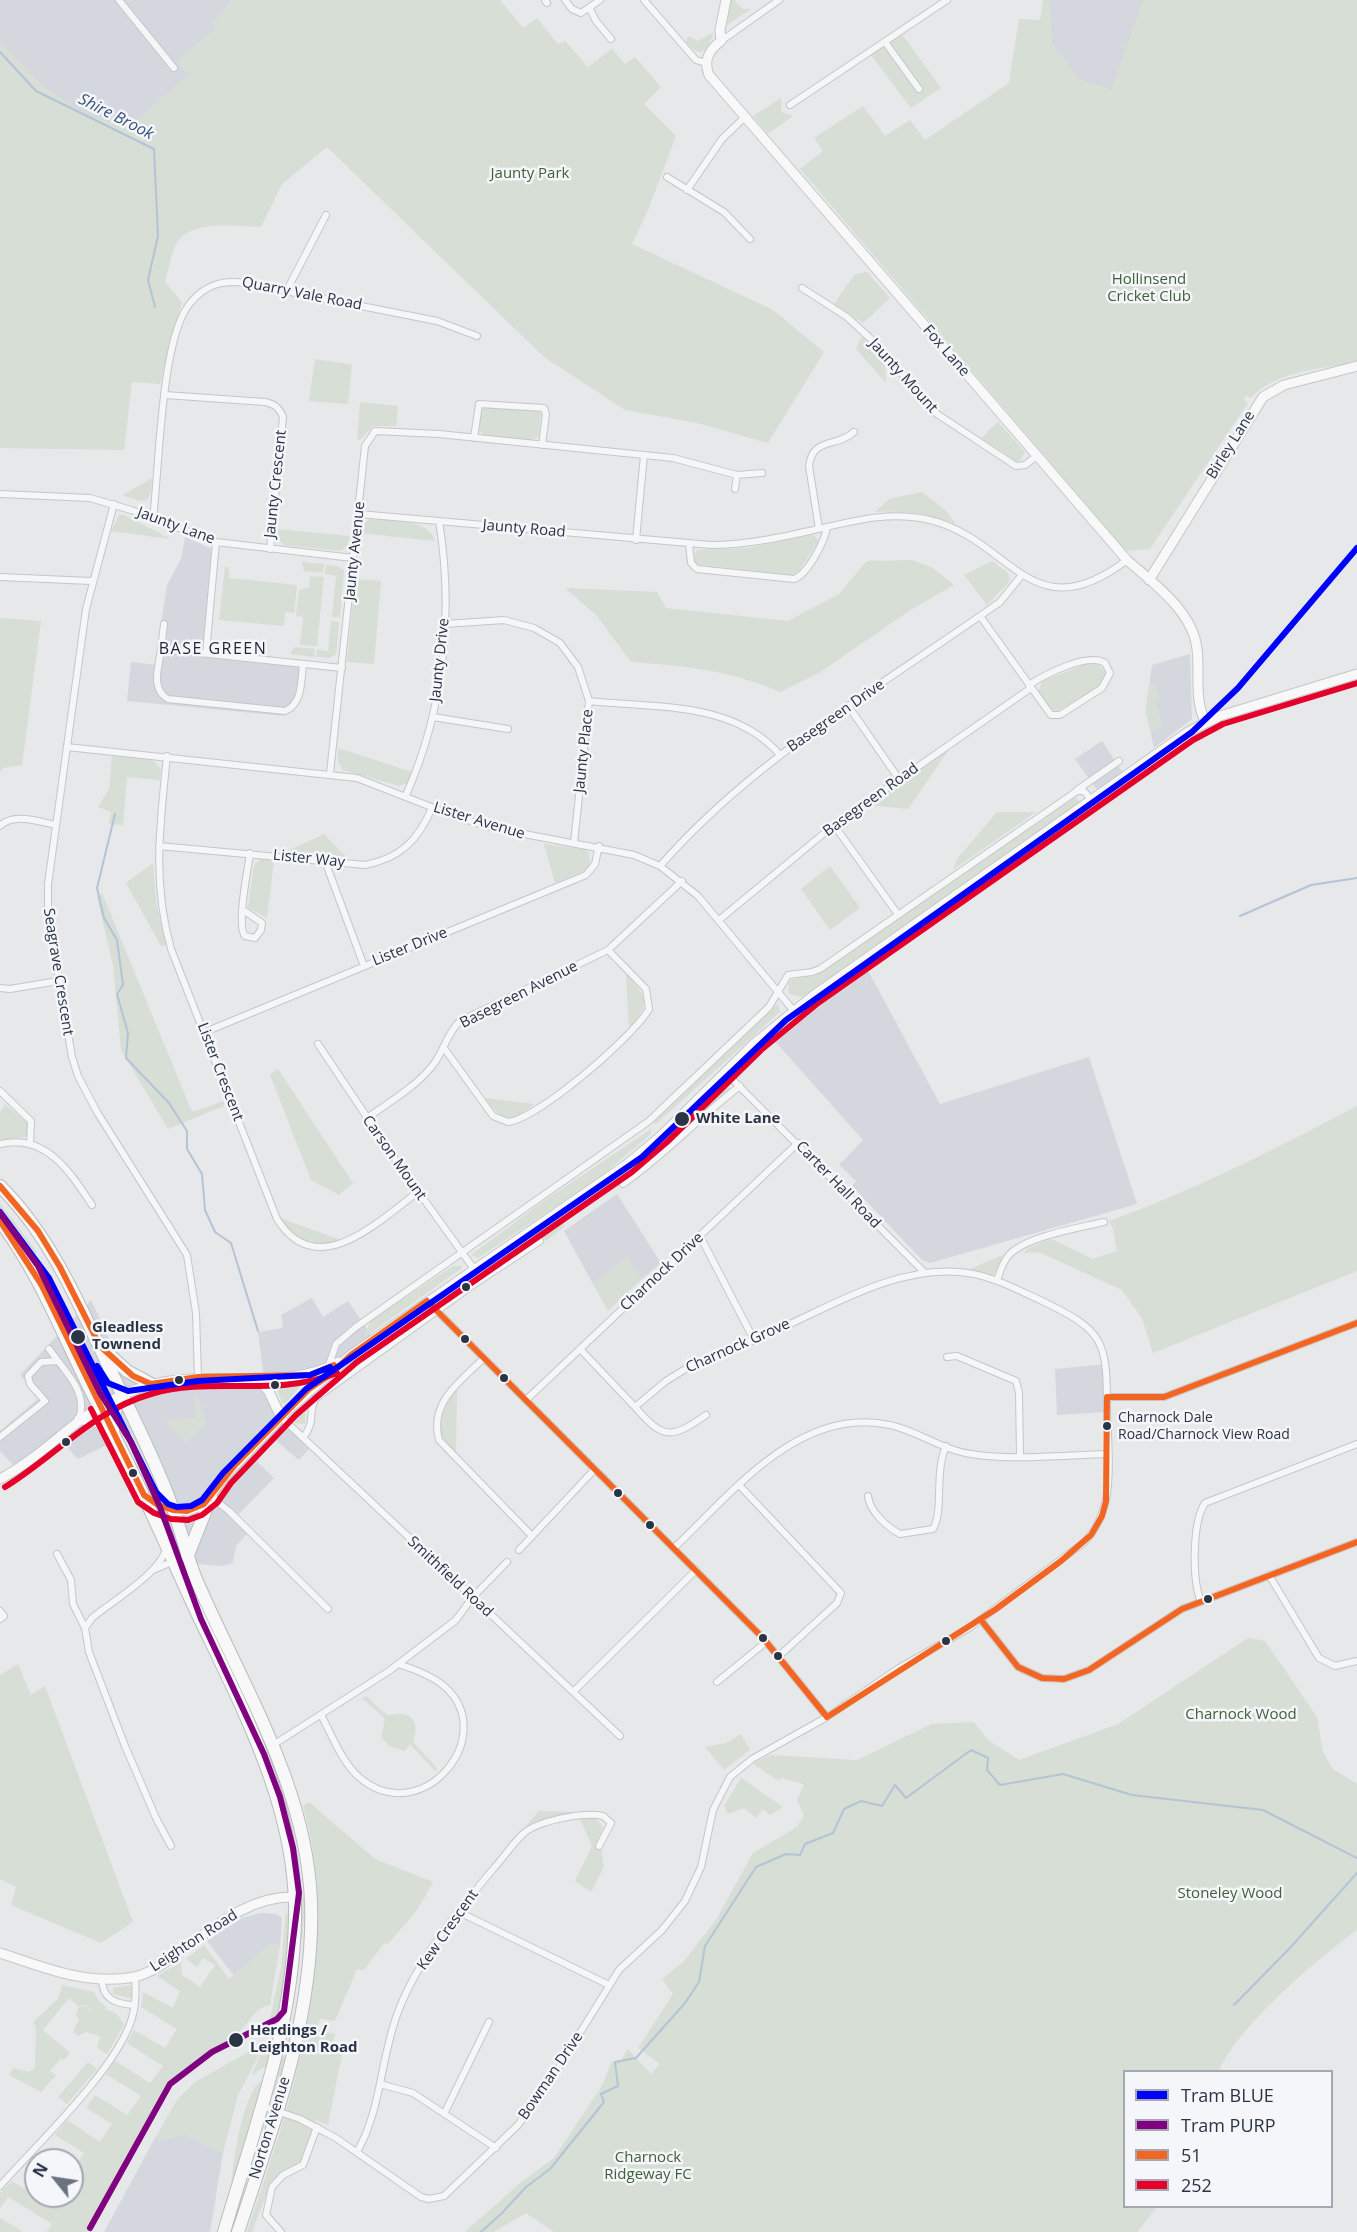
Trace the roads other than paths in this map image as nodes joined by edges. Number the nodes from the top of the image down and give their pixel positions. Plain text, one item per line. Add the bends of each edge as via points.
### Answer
1 (119, 0) edge
2 (565, 0) edge
3 (600, 0) edge
4 (644, 0) edge
5 (726, 0) edge
6 (779, 0) edge
7 (947, 0) edge
8 (590, 9) junction
9 (611, 39) dead end
10 (721, 41) junction
11 (885, 42) junction
12 (706, 63) junction
13 (174, 68) dead end
14 (919, 89) dead end
15 (790, 105) dead end
16 (745, 117) junction
17 (667, 177) dead end
18 (687, 190) junction
19 (326, 215) dead end
20 (750, 239) dead end
21 (802, 288) dead end
22 (287, 290) junction
23 (477, 336) dead end
24 (1357, 366) edge
25 (165, 395) junction
26 (854, 432) dead end
27 (474, 438) junction
28 (542, 445) junction
29 (644, 455) junction
30 (1038, 455) junction
31 (762, 473) dead end
32 (736, 475) junction
33 (735, 489) dead end
34 (0, 494) edge
35 (114, 504) junction
36 (359, 513) junction
37 (153, 519) junction
38 (439, 521) junction
39 (823, 528) junction
40 (636, 540) junction
41 (216, 542) junction
42 (689, 544) junction
43 (270, 549) junction
44 (353, 558) junction
45 (1127, 560) junction
46 (1021, 576) junction
47 (0, 577) edge
48 (1149, 580) junction
49 (91, 581) junction
50 (980, 616) junction
51 (164, 624) dead end
52 (445, 624) junction
53 (161, 649) junction
54 (206, 653) junction
55 (303, 664) junction
56 (342, 668) junction
57 (1357, 675) edge
58 (1030, 687) junction
59 (589, 701) junction
60 (849, 707) junction
61 (433, 717) junction
62 (1205, 721) junction
63 (508, 729) dead end
64 (67, 747) junction
65 (780, 755) junction
66 (167, 756) junction
67 (1119, 761) dead end
68 (330, 773) junction
69 (899, 779) junction
70 (1077, 791) junction
71 (406, 795) junction
72 (1092, 802) junction
73 (432, 807) junction
74 (56, 825) junction
75 (834, 825) junction
76 (0, 826) edge
77 (573, 843) junction
78 (159, 846) junction
79 (599, 846) junction
80 (250, 853) junction
81 (325, 861) junction
82 (660, 866) junction
83 (682, 881) junction
84 (243, 910) junction
85 (897, 913) junction
86 (719, 920) junction
87 (608, 950) junction
88 (364, 966) junction
89 (58, 981) junction
90 (0, 988) edge
91 (778, 991) junction
92 (794, 1011) junction
93 (205, 1032) junction
94 (318, 1044) dead end
95 (444, 1048) junction
96 (725, 1072) junction
97 (740, 1086) junction
98 (0, 1091) edge
99 (366, 1118) junction
100 (798, 1143) junction
101 (0, 1144) edge
102 (30, 1144) junction
103 (624, 1184) dead end
104 (0, 1186) edge
105 (418, 1192) junction
106 (92, 1205) dead end
107 (0, 1221) edge
108 (1104, 1222) dead end
109 (700, 1236) junction
110 (540, 1241) dead end
111 (463, 1254) junction
112 (474, 1269) junction
113 (925, 1273) junction
114 (997, 1280) junction
115 (427, 1301) junction
116 (438, 1310) junction
117 (1357, 1323) edge
118 (754, 1340) junction
119 (100, 1346) junction
120 (49, 1349) dead end
121 (580, 1349) junction
122 (351, 1355) junction
123 (947, 1357) dead end
124 (484, 1358) junction
125 (58, 1361) junction
126 (328, 1368) junction
127 (198, 1377) junction
128 (253, 1377) junction
129 (151, 1384) junction
130 (122, 1395) junction
131 (1107, 1397) junction
132 (526, 1400) junction
133 (99, 1406) junction
134 (635, 1407) junction
135 (706, 1415) dead end
136 (281, 1417) junction
137 (79, 1419) junction
138 (113, 1432) junction
139 (0, 1437) edge
140 (303, 1438) junction
141 (1357, 1444) edge
142 (946, 1446) junction
143 (1108, 1454) junction
144 (1020, 1456) junction
145 (595, 1469) junction
146 (0, 1479) edge
147 (740, 1486) junction
148 (144, 1496) junction
149 (867, 1496) dead end
150 (211, 1497) junction
151 (173, 1510) junction
152 (532, 1536) junction
153 (1357, 1542) edge
154 (166, 1543) junction
155 (674, 1548) junction
156 (519, 1550) dead end
157 (57, 1554) dead end
158 (188, 1555) junction
159 (175, 1562) junction
160 (507, 1562) dead end
161 (153, 1570) junction
162 (696, 1570) junction
163 (1269, 1575) junction
164 (471, 1598) junction
165 (1201, 1602) junction
166 (328, 1609) dead end
167 (0, 1611) edge
168 (0, 1619) edge
169 (981, 1620) junction
170 (85, 1628) junction
171 (766, 1642) junction
172 (779, 1656) junction
173 (1357, 1661) edge
174 (398, 1664) junction
175 (717, 1682) dead end
176 (573, 1692) junction
177 (321, 1715) junction
178 (827, 1716) junction
179 (620, 1736) dead end
180 (272, 1745) junction
181 (740, 1767) joint
182 (171, 1846) dead end
183 (599, 1846) dead end
184 (294, 1877) junction
185 (310, 1880) junction
186 (281, 1896) junction
187 (295, 1897) junction
188 (459, 1912) junction
189 (0, 1953) edge
190 (135, 1977) junction
191 (102, 1979) junction
192 (609, 1985) junction
193 (134, 2005) junction
194 (489, 2022) dead end
195 (380, 2084) junction
196 (262, 2106) junction
197 (276, 2111) junction
198 (445, 2112) junction
199 (317, 2127) junction
200 (496, 2148) junction
201 (357, 2152) junction
202 (0, 2186) edge
203 (224, 2232) edge
204 (238, 2232) edge
205 (281, 2232) edge

1 - 13 street
2 - 8 street via 577,13
3 - 8 street
4 - 12 street, Fox Lane via 696,60
5 - 10 main road
6 - 10 street
7 - 11 street
8 - 9 street
10 - 12 main road via 709,53
11 - 14 street
11 - 15 street
12 - 16 main road, Fox Lane via 709,75
16 - 18 street via 722,139
16 - 30 main road, Fox Lane
17 - 18 street
18 - 20 street via 724,212
19 - 22 street
21 - 30 street, Jaunty Mount via 847,317 931,408 952,425 1017,466
22 - 23 street, Quarry Vale Road via 437,321
22 - 25 street, Quarry Vale Road via 226,281 199,294 178,328
24 - 48 main road, Birley Lane via 1284,385 1263,398
25 - 37 street
25 - 43 street, Jaunty Crescent via 265,402 281,412
26 - 39 street via 817,448 810,458
27 - 28 street, Jaunty Avenue
27 - 28 street via 479,404 544,408
27 - 36 street, Jaunty Avenue via 375,431 365,446
28 - 29 street, Jaunty Avenue
29 - 32 street, Jaunty Avenue via 686,459
29 - 40 street
30 - 45 main road, Fox Lane
31 - 32 street, Jaunty Avenue
32 - 33 street
34 - 35 street, Jaunty Lane via 66,495
35 - 37 street, Jaunty Lane
35 - 49 street, Seagrave Crescent
36 - 38 street, Jaunty Road
36 - 44 street, Jaunty Avenue
37 - 41 street, Jaunty Lane
38 - 40 street, Jaunty Road
38 - 52 street, Jaunty Drive via 446,576
39 - 42 street, Jaunty Road via 733,545
39 - 42 street via 824,539 803,573 794,579 697,569 691,563
39 - 46 street, Jaunty Road via 880,516 932,521 973,539
40 - 42 street, Jaunty Road
41 - 43 street, Jaunty Lane
41 - 54 street
43 - 44 street, Jaunty Lane
44 - 56 street, Jaunty Avenue
45 - 46 street, Jaunty Road via 1096,580 1072,586 1049,586
45 - 48 main road, Fox Lane
46 - 50 street, Basegreen Drive via 1000,602
47 - 49 street
48 - 62 main road, Fox Lane via 1175,606 1196,639 1199,701
49 - 64 street, Seagrave Crescent
50 - 58 street, Basegreen Road
50 - 60 street, Basegreen Drive
51 - 53 street
52 - 59 street, Jaunty Place via 504,621 548,634 578,666
52 - 61 street, Jaunty Drive via 441,679
53 - 54 street
53 - 55 street via 157,681 162,696 262,709 285,711 295,705
54 - 55 street
55 - 56 street
56 - 68 street, Jaunty Avenue
57 - 62 main road
58 - 58 street, Basegreen Road via 1047,712 1056,716 1102,688 1110,674 1105,663 1090,658 1042,677
58 - 69 street, Basegreen Road
59 - 65 street via 715,715 754,730
59 - 77 street, Jaunty Place
60 - 65 street, Basegreen Drive
60 - 69 street
61 - 63 street
61 - 71 street, Jaunty Drive
62 - 72 main road
64 - 66 street, Lister Avenue
64 - 74 street, Seagrave Crescent
65 - 82 street, Basegreen Drive via 699,823
66 - 68 street, Lister Avenue
66 - 78 street, Lister Crescent
67 - 70 street
68 - 71 street, Lister Avenue
69 - 75 street, Basegreen Road
70 - 72 street via 1084,791
70 - 85 street
71 - 73 street, Lister Avenue
72 - 92 main road
73 - 77 street, Lister Avenue via 493,828
73 - 81 street, Lister Way via 417,837 389,859 365,865
74 - 76 street via 19,818
74 - 89 street, Seagrave Crescent via 47,900
75 - 85 street
75 - 86 street, Basegreen Road
77 - 79 street, Lister Avenue
78 - 80 street, Lister Way
78 - 93 street, Lister Crescent via 158,880 164,925
79 - 82 street, Lister Avenue
79 - 88 street, Lister Drive via 595,864 586,875
80 - 81 street, Lister Way
80 - 84 street
81 - 88 street
82 - 83 street, Lister Avenue
83 - 86 street, Lister Avenue
83 - 87 street, Basegreen Avenue
84 - 84 street via 262,923 255,938 241,932
85 - 91 street via 819,969 788,975
86 - 91 street, Lister Avenue
87 - 95 street, Basegreen Avenue via 460,1021
87 - 95 street via 645,988 649,1009 585,1074 524,1118 508,1122 493,1116
88 - 93 street, Lister Drive
89 - 90 street
89 - 127 street, Seagrave Crescent via 78,1076 187,1255 196,1313
91 - 92 street, Lister Avenue
91 - 111 street via 769,1006 649,1121
92 - 96 main road
93 - 105 street, Lister Crescent via 277,1219 294,1239 314,1248 344,1243
94 - 99 street, Carson Mount
95 - 99 street, Basegreen Avenue via 420,1080
96 - 97 street, Carter Hall Road
96 - 112 main road via 626,1165
97 - 100 street, Carter Hall Road
97 - 103 street
98 - 102 street via 32,1123
99 - 105 street, Carson Mount
100 - 109 street, Charnock Drive
100 - 113 street, Carter Hall Road
101 - 102 street
102 - 106 street via 55,1156
104 - 119 highway, Norton Avenue via 38,1231
105 - 111 street, Carson Mount
107 - 133 highway, Norton Avenue via 41,1284
108 - 114 street via 1015,1250
109 - 118 street
109 - 121 street, Charnock Drive
110 - 116 street
111 - 112 street, Carson Mount
111 - 126 street via 336,1344
112 - 115 main road
113 - 114 street, Charnock Grove via 960,1272
113 - 118 street, Charnock Grove via 851,1295
114 - 131 street, Charnock Grove via 1087,1325 1105,1358
115 - 116 street
115 - 122 main road
116 - 124 street
116 - 140 street via 316,1398 313,1422
117 - 131 street via 1164,1397
118 - 134 street, Charnock Grove via 687,1368
119 - 129 highway via 127,1371
119 - 130 highway, Norton Avenue
120 - 125 street
121 - 132 street, Charnock Drive
121 - 134 street
122 - 126 main road
122 - 136 main road
123 - 144 street via 957,1356 1016,1381
124 - 132 street
124 - 152 street via 442,1401 437,1421 440,1440
125 - 137 street via 78,1389 82,1407
125 - 139 street via 41,1362 31,1372 28,1380 45,1401
126 - 128 main road via 310,1375
127 - 128 main road
127 - 129 main road
128 - 136 main road via 268,1390
129 - 130 main road
130 - 133 main road
130 - 138 highway via 115,1411
130 - 151 highway, Norton Avenue
131 - 143 street, Charnock Grove
132 - 145 street
133 - 137 main road
133 - 138 highway, Norton Avenue
134 - 135 street via 657,1430 671,1434
136 - 140 street, Smithfield Road
136 - 150 main road via 224,1477
137 - 138 main road via 99,1423
137 - 146 main road
138 - 148 highway, Norton Avenue
140 - 164 street, Smithfield Road
141 - 165 street via 1205,1503 1196,1530 1197,1589
142 - 144 street via 970,1454
142 - 147 street via 890,1425 836,1424 799,1439
142 - 149 street via 939,1464 937,1519 933,1529 900,1534 870,1506
143 - 144 street
143 - 169 street, Charnock Grove via 1106,1501 1091,1535
145 - 152 street
145 - 155 street
147 - 155 street
147 - 172 street via 841,1593 837,1603
148 - 151 highway
148 - 154 highway, Norton Avenue
150 - 151 main road via 191,1510
150 - 158 highway
150 - 166 street via 230,1511
151 - 158 highway, Norton Avenue
152 - 156 street
153 - 163 street
154 - 159 highway, Norton Avenue
154 - 161 street via 163,1557
155 - 162 street
157 - 170 street
158 - 159 street
158 - 180 highway, Norton Avenue
159 - 161 street
159 - 184 highway, Norton Avenue via 262,1755 282,1815
160 - 164 street
161 - 170 street via 92,1618
162 - 171 street
162 - 176 street
163 - 165 street
163 - 173 street via 1319,1658 1335,1666
164 - 174 street via 456,1620
164 - 176 street, Smithfield Road
165 - 169 street via 1170,1616 1089,1670 1054,1680 1018,1667
167 - 168 street
169 - 178 street, Charnock Grove
170 - 182 street via 89,1653 125,1746
171 - 172 street
171 - 175 street
172 - 178 street
174 - 177 street
174 - 177 street via 433,1678 446,1688 461,1717 462,1734 453,1764 427,1787 391,1791 360,1778
176 - 179 street, Smithfield Road
177 - 180 street
178 - 181 street, Charnock Grove
180 - 185 highway, Norton Avenue via 297,1810
181 - 192 street, Bowman Drive via 717,1799 701,1867 685,1901 662,1930 629,1958
183 - 188 street, Kew Crescent via 611,1823 603,1816 581,1815 531,1829
184 - 186 main road
184 - 187 highway, Norton Avenue
185 - 187 highway
185 - 197 highway, Norton Avenue via 312,1937 305,2001
186 - 187 main road, Leighton Road
186 - 190 main road, Leighton Road via 240,1911 166,1963
187 - 196 highway, Norton Avenue via 294,1956 286,2011
188 - 192 street
188 - 195 street, Kew Crescent via 421,1966 399,2010 389,2036
189 - 191 main road, Leighton Road via 73,1976
190 - 191 main road, Leighton Road
190 - 193 street
191 - 193 street via 109,1998
192 - 200 street, Bowman Drive via 536,2103
193 - 202 street via 125,2034 95,2079
194 - 198 street
195 - 198 street via 413,2093
195 - 201 street, Kew Crescent via 373,2119
196 - 197 street, Bowman Drive
196 - 203 highway, Norton Avenue
197 - 199 street, Bowman Drive
197 - 204 highway, Norton Avenue
198 - 200 street
199 - 201 street, Bowman Drive
199 - 205 street via 303,2165 276,2181 269,2196 266,2216
200 - 201 street, Bowman Drive via 444,2196 429,2199 414,2194

